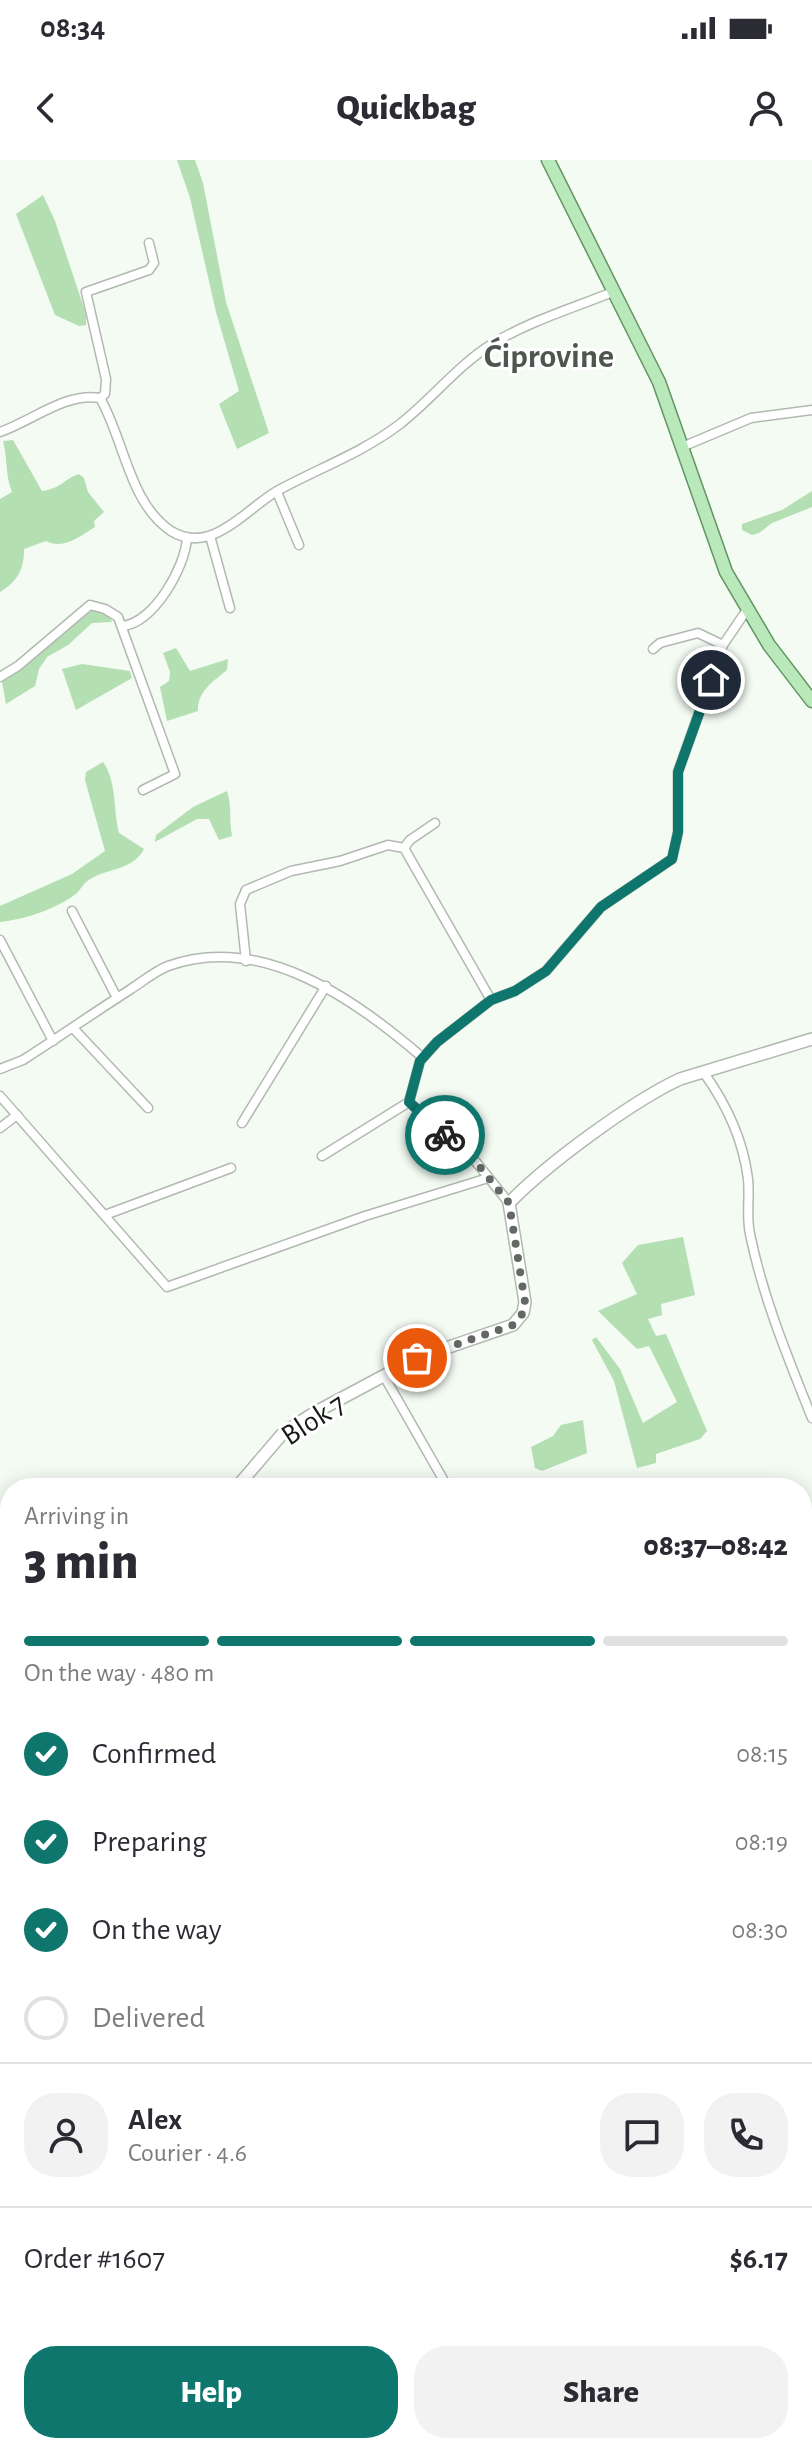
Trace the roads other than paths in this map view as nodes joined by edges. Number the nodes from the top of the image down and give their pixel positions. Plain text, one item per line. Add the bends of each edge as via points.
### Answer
1 (548, 160) edge
2 (149, 243) dead end
3 (615, 291) junction
4 (100, 398) junction
5 (812, 410) edge
6 (0, 432) edge
7 (682, 447) junction
8 (277, 492) junction
9 (210, 536) junction
10 (187, 538) junction
11 (299, 545) dead end
12 (230, 608) dead end
13 (746, 611) junction
14 (123, 626) junction
15 (723, 645) junction
16 (653, 649) dead end
17 (0, 677) edge
18 (812, 701) edge
19 (143, 790) dead end
20 (435, 823) dead end
21 (404, 848) junction
22 (72, 911) dead end
23 (0, 940) edge
24 (246, 961) junction
25 (326, 986) junction
26 (117, 998) junction
27 (491, 1000) junction
28 (73, 1028) junction
29 (812, 1039) edge
30 (53, 1041) junction
31 (422, 1057) junction
32 (0, 1069) edge
33 (704, 1073) junction
34 (0, 1096) edge
35 (409, 1102) junction
36 (148, 1108) dead end
37 (17, 1115) junction
38 (242, 1123) dead end
39 (0, 1128) edge
40 (322, 1156) dead end
41 (231, 1168) dead end
42 (488, 1178) junction
43 (509, 1203) junction
44 (105, 1215) junction
45 (384, 1376) junction
46 (812, 1418) edge
47 (245, 1478) edge
48 (442, 1478) edge

1 - 3 main road
2 - 4 street via 154,263 149,270 86,292 106,379
3 - 7 main road via 659,382
3 - 8 street via 491,344 358,453
4 - 6 street via 63,402
4 - 10 street via 143,498 170,530
5 - 7 street via 751,418
7 - 13 main road via 705,519
8 - 9 street
8 - 11 street
9 - 10 street
9 - 12 street
10 - 14 street via 159,603 145,618
13 - 15 street
13 - 18 main road
14 - 17 street via 118,617 90,605
14 - 19 street via 175,774
15 - 16 street via 698,633
15 - 27 street via 678,772 678,832 672,859 601,907 546,971
20 - 21 street
21 - 24 street via 388,845 291,871 246,890 240,904
21 - 27 street
22 - 26 street
23 - 30 street
24 - 25 street
24 - 26 street via 201,960 166,967
25 - 31 street via 364,1009
25 - 38 street
26 - 28 street
27 - 31 street
28 - 30 street
28 - 36 street
29 - 33 street
30 - 32 street
31 - 35 street
33 - 43 street via 664,1086
33 - 46 street via 741,1144 749,1230 764,1291
34 - 37 street
35 - 40 street
35 - 42 street
37 - 39 street
37 - 44 street
41 - 44 street
42 - 43 street
42 - 44 street via 365,1216 173,1287 167,1287
43 - 45 street, Blok 7 via 523,1313 513,1325 417,1358
45 - 47 street, Blok 7 via 283,1433
45 - 48 street

